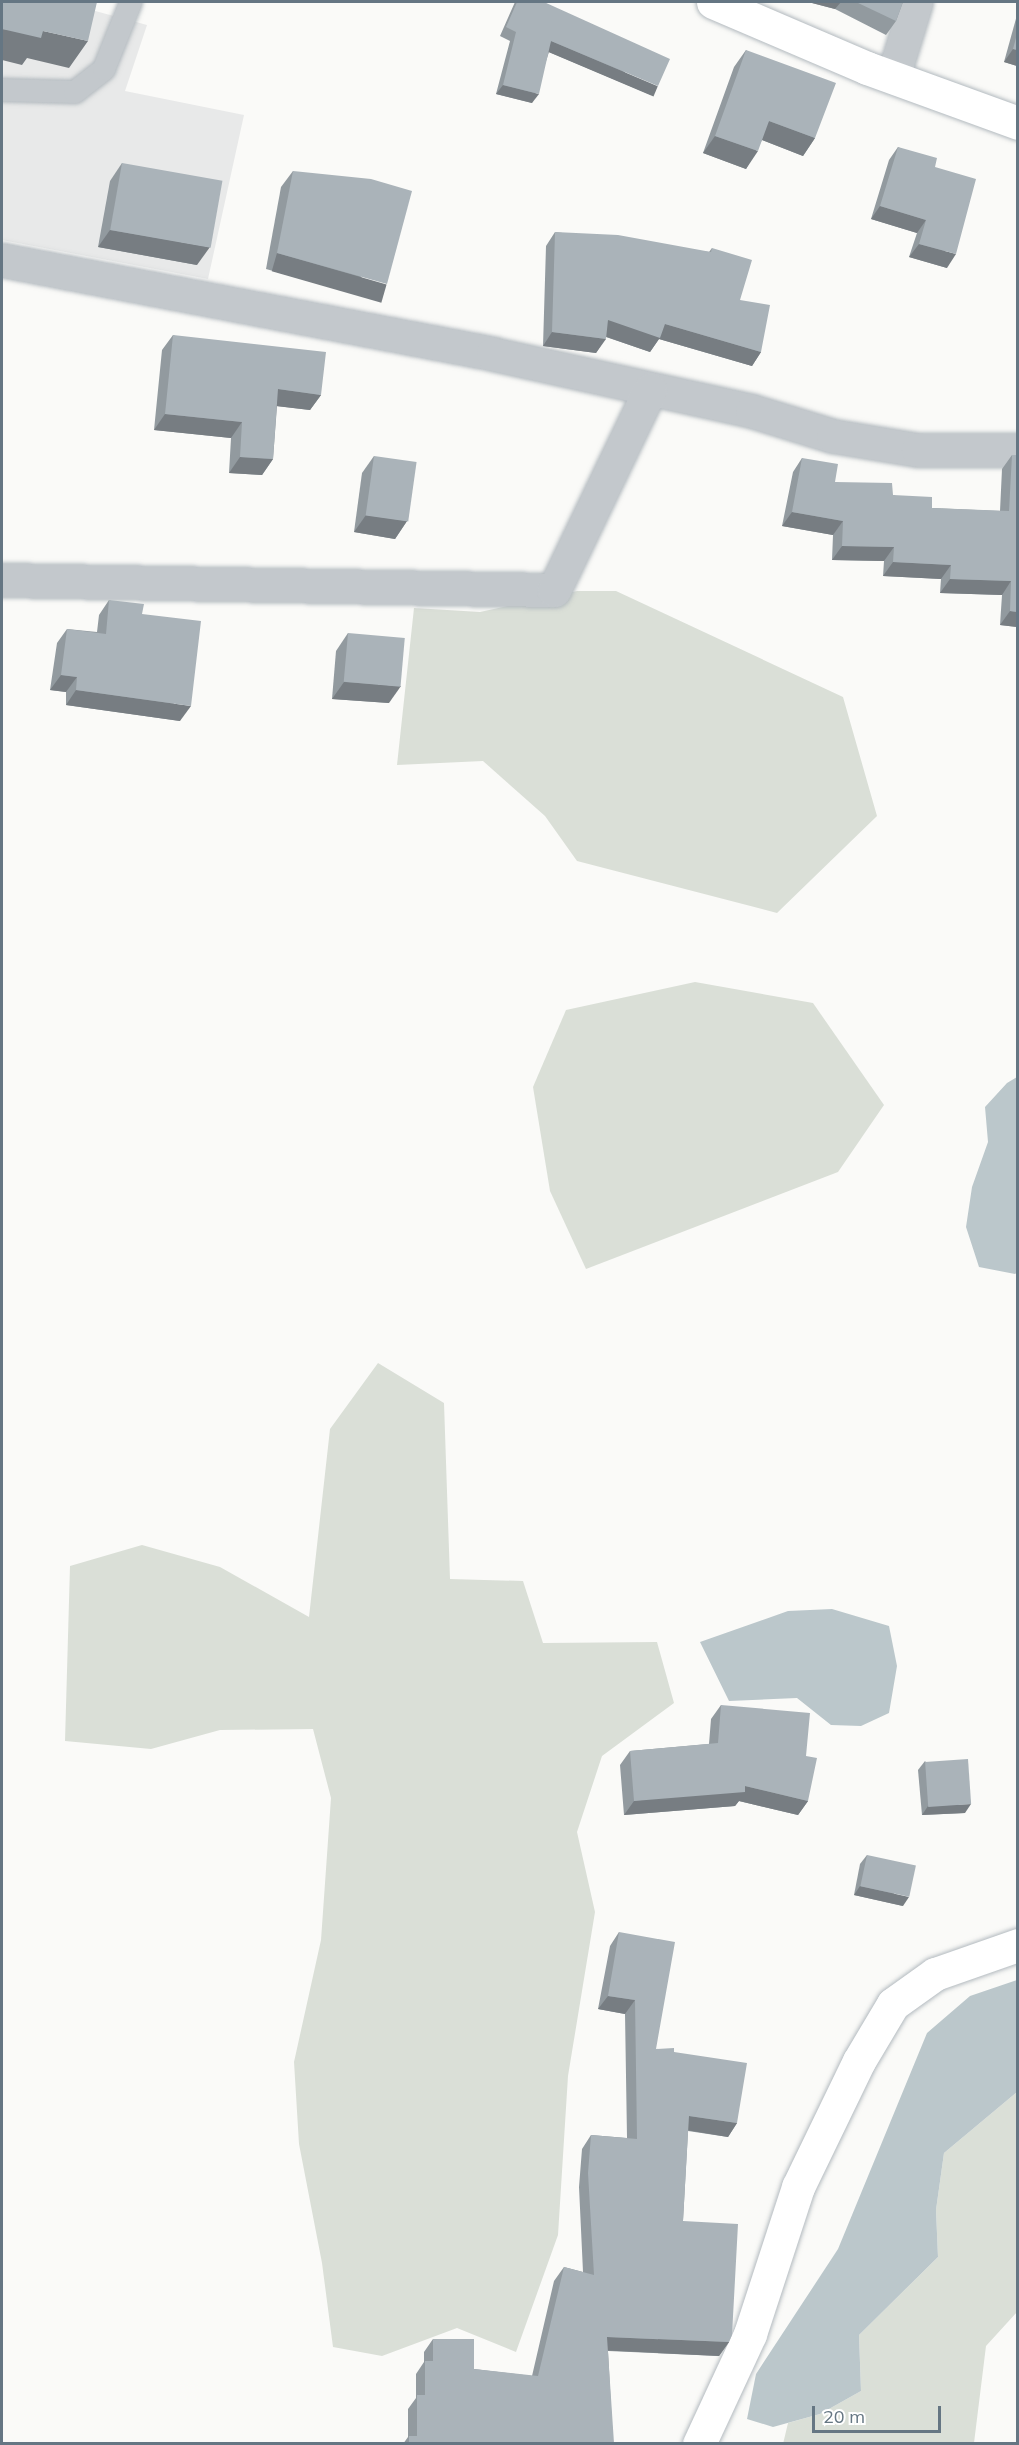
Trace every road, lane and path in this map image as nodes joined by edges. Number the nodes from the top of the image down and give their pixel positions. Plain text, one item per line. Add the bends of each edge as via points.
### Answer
1 (131, 2) edge
2 (713, 2) edge
3 (916, 2) edge
4 (893, 77) junction
5 (2, 90) edge
6 (1017, 123) edge
7 (2, 260) edge
8 (650, 390) junction
9 (1017, 450) edge
10 (2, 580) edge
11 (1017, 1945) edge
12 (699, 2444) edge

1 - 5 lane via 104,69 75,92
2 - 4 street
3 - 4 street
4 - 6 street
7 - 8 street via 481,352
8 - 9 street via 752,411 833,436 897,447
8 - 10 street via 554,590
11 - 12 street via 935,1974 893,2004 859,2061 798,2187 750,2334

